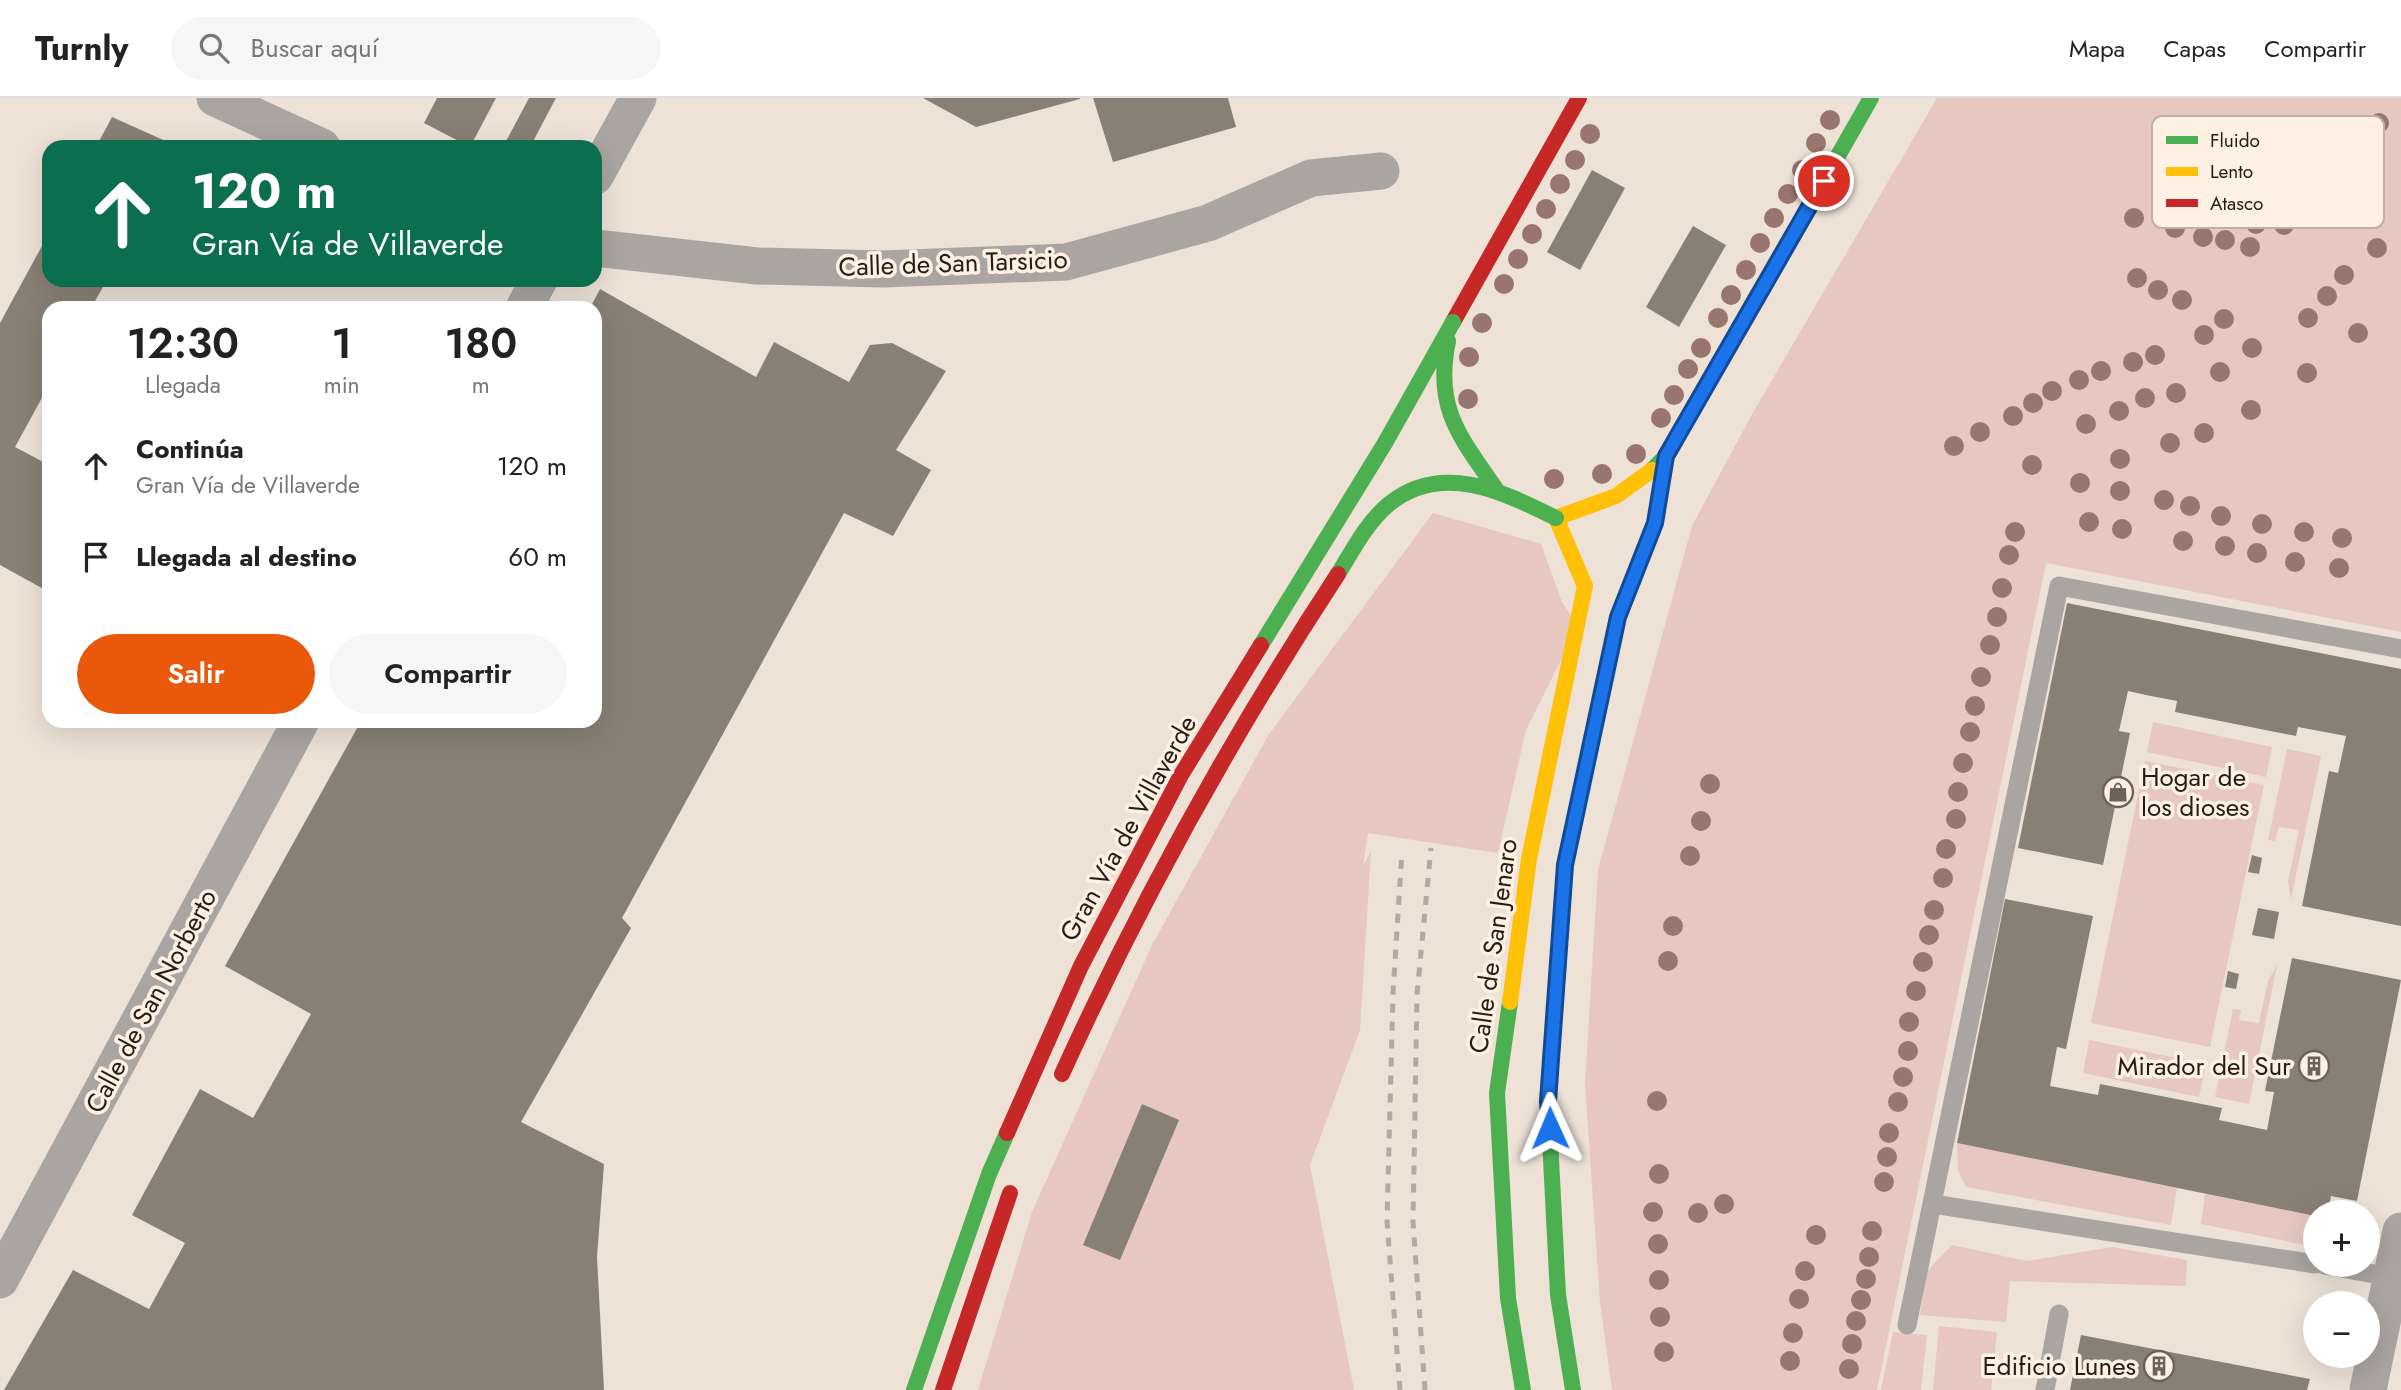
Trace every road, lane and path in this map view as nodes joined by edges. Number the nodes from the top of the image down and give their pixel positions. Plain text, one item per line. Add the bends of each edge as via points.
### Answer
1 (215, 98) edge
2 (638, 98) edge
3 (1579, 98) edge
4 (1871, 98) edge
5 (307, 140) edge
6 (602, 163) edge
7 (1381, 171) dead end
8 (602, 249) edge
9 (1452, 322) junction
10 (1666, 456) junction
11 (1496, 489) junction
12 (1556, 518) junction
13 (2401, 649) edge
14 (297, 728) edge
15 (1055, 1090) dead end
16 (1017, 1176) dead end
17 (1933, 1204) junction
18 (2401, 1231) edge
19 (2303, 1262) edge
20 (2380, 1275) edge
21 (2391, 1277) junction
22 (0, 1280) edge
23 (2059, 1314) dead end
24 (1907, 1325) dead end
25 (914, 1390) edge
26 (943, 1390) edge
27 (1523, 1390) edge
28 (1573, 1390) edge
29 (2045, 1390) edge
30 (2368, 1390) edge

1 - 5 street
2 - 6 street
3 - 9 street, Gran Vía de Villaverde
4 - 10 street
7 - 8 street, Calle de San Tarsicio via 1311,178 1208,223 1066,262 883,269 757,266
9 - 11 street, Gran Vía de Villaverde, bridge via 1441,373 1446,402 1460,437
9 - 25 street, Gran Vía de Villaverde, bridge via 1385,443 1181,775 1081,966 989,1174
10 - 12 street via 1642,482 1615,499
10 - 28 street via 1655,523 1618,617 1565,865 1548,1101 1558,1295
11 - 12 street, Gran Vía de Villaverde, bridge
11 - 15 street, Gran Vía de Villaverde, bridge via 1422,484 1390,504 1369,526 1220,768 1135,922
12 - 27 street, Calle de San Jenaro via 1585,586 1529,859 1497,1093 1508,1298
13 - 17 lane via 2059,586
14 - 22 street, Calle de San Norberto
16 - 26 street, bridge
17 - 19 lane
17 - 24 lane
18 - 21 street
20 - 21 lane
21 - 30 street
23 - 29 lane

